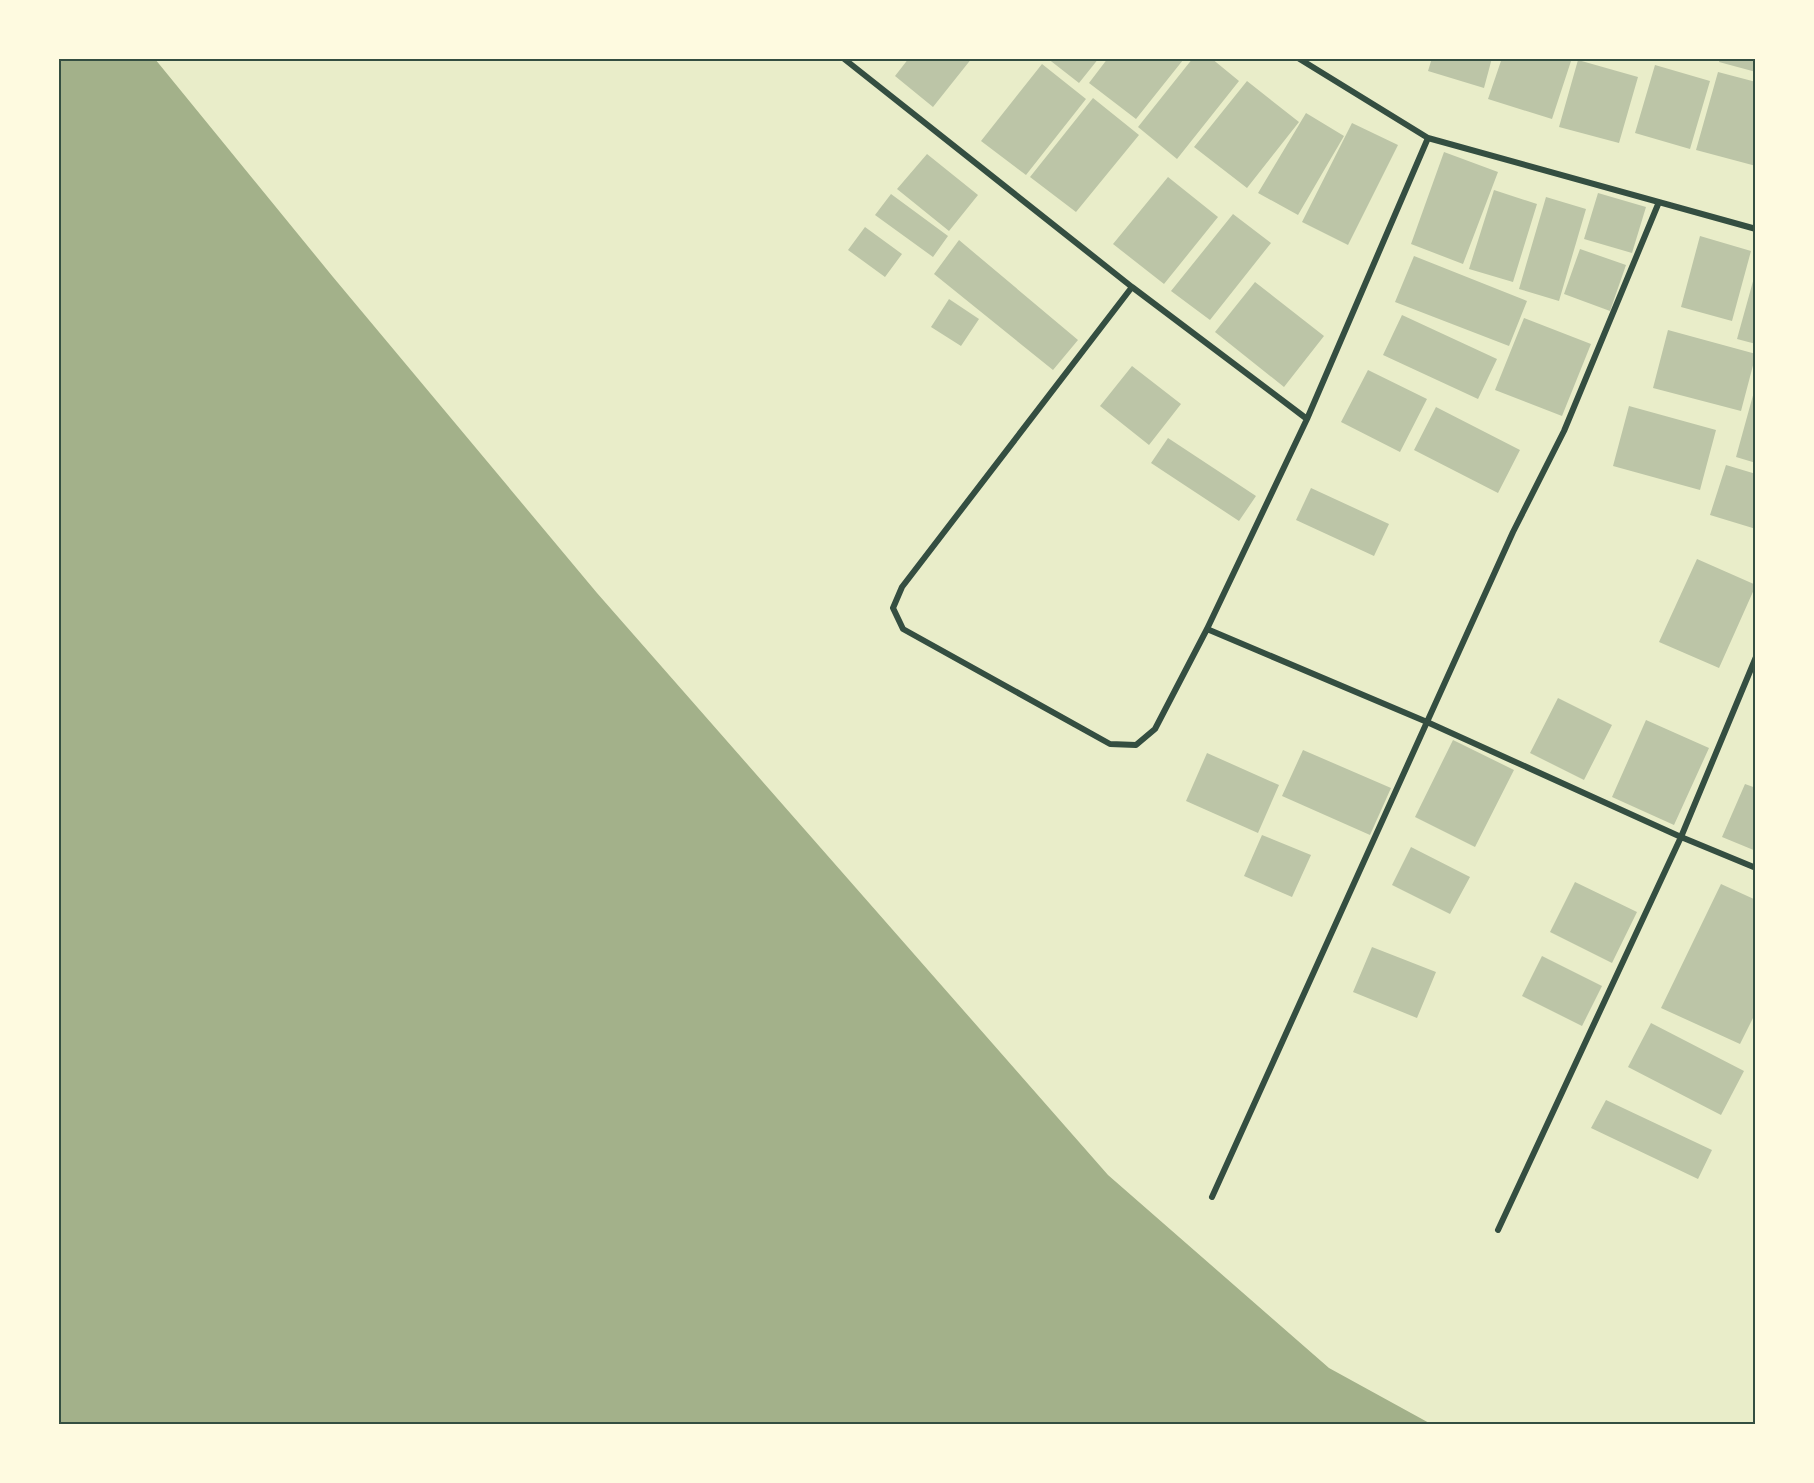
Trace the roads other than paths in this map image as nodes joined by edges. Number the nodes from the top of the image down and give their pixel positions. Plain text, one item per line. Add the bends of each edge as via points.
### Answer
1 (843, 58) edge
2 (1300, 59) edge
3 (1428, 138) junction
4 (1659, 202) junction
5 (1755, 229) edge
6 (1132, 287) junction
7 (1307, 419) junction
8 (1208, 629) junction
9 (1755, 657) edge
10 (1427, 722) junction
11 (1681, 837) junction
12 (1755, 868) edge
13 (1212, 1197) dead end
14 (1498, 1230) dead end

1 - 6 street
2 - 3 street
3 - 4 street
3 - 7 street
4 - 5 street
4 - 10 street via 1563,431
6 - 7 street
6 - 8 street via 902,586 893,608 903,629 1110,744 1136,745 1155,729
7 - 8 street
8 - 10 street
9 - 11 street
10 - 11 street
10 - 13 street
11 - 12 street
11 - 14 street

